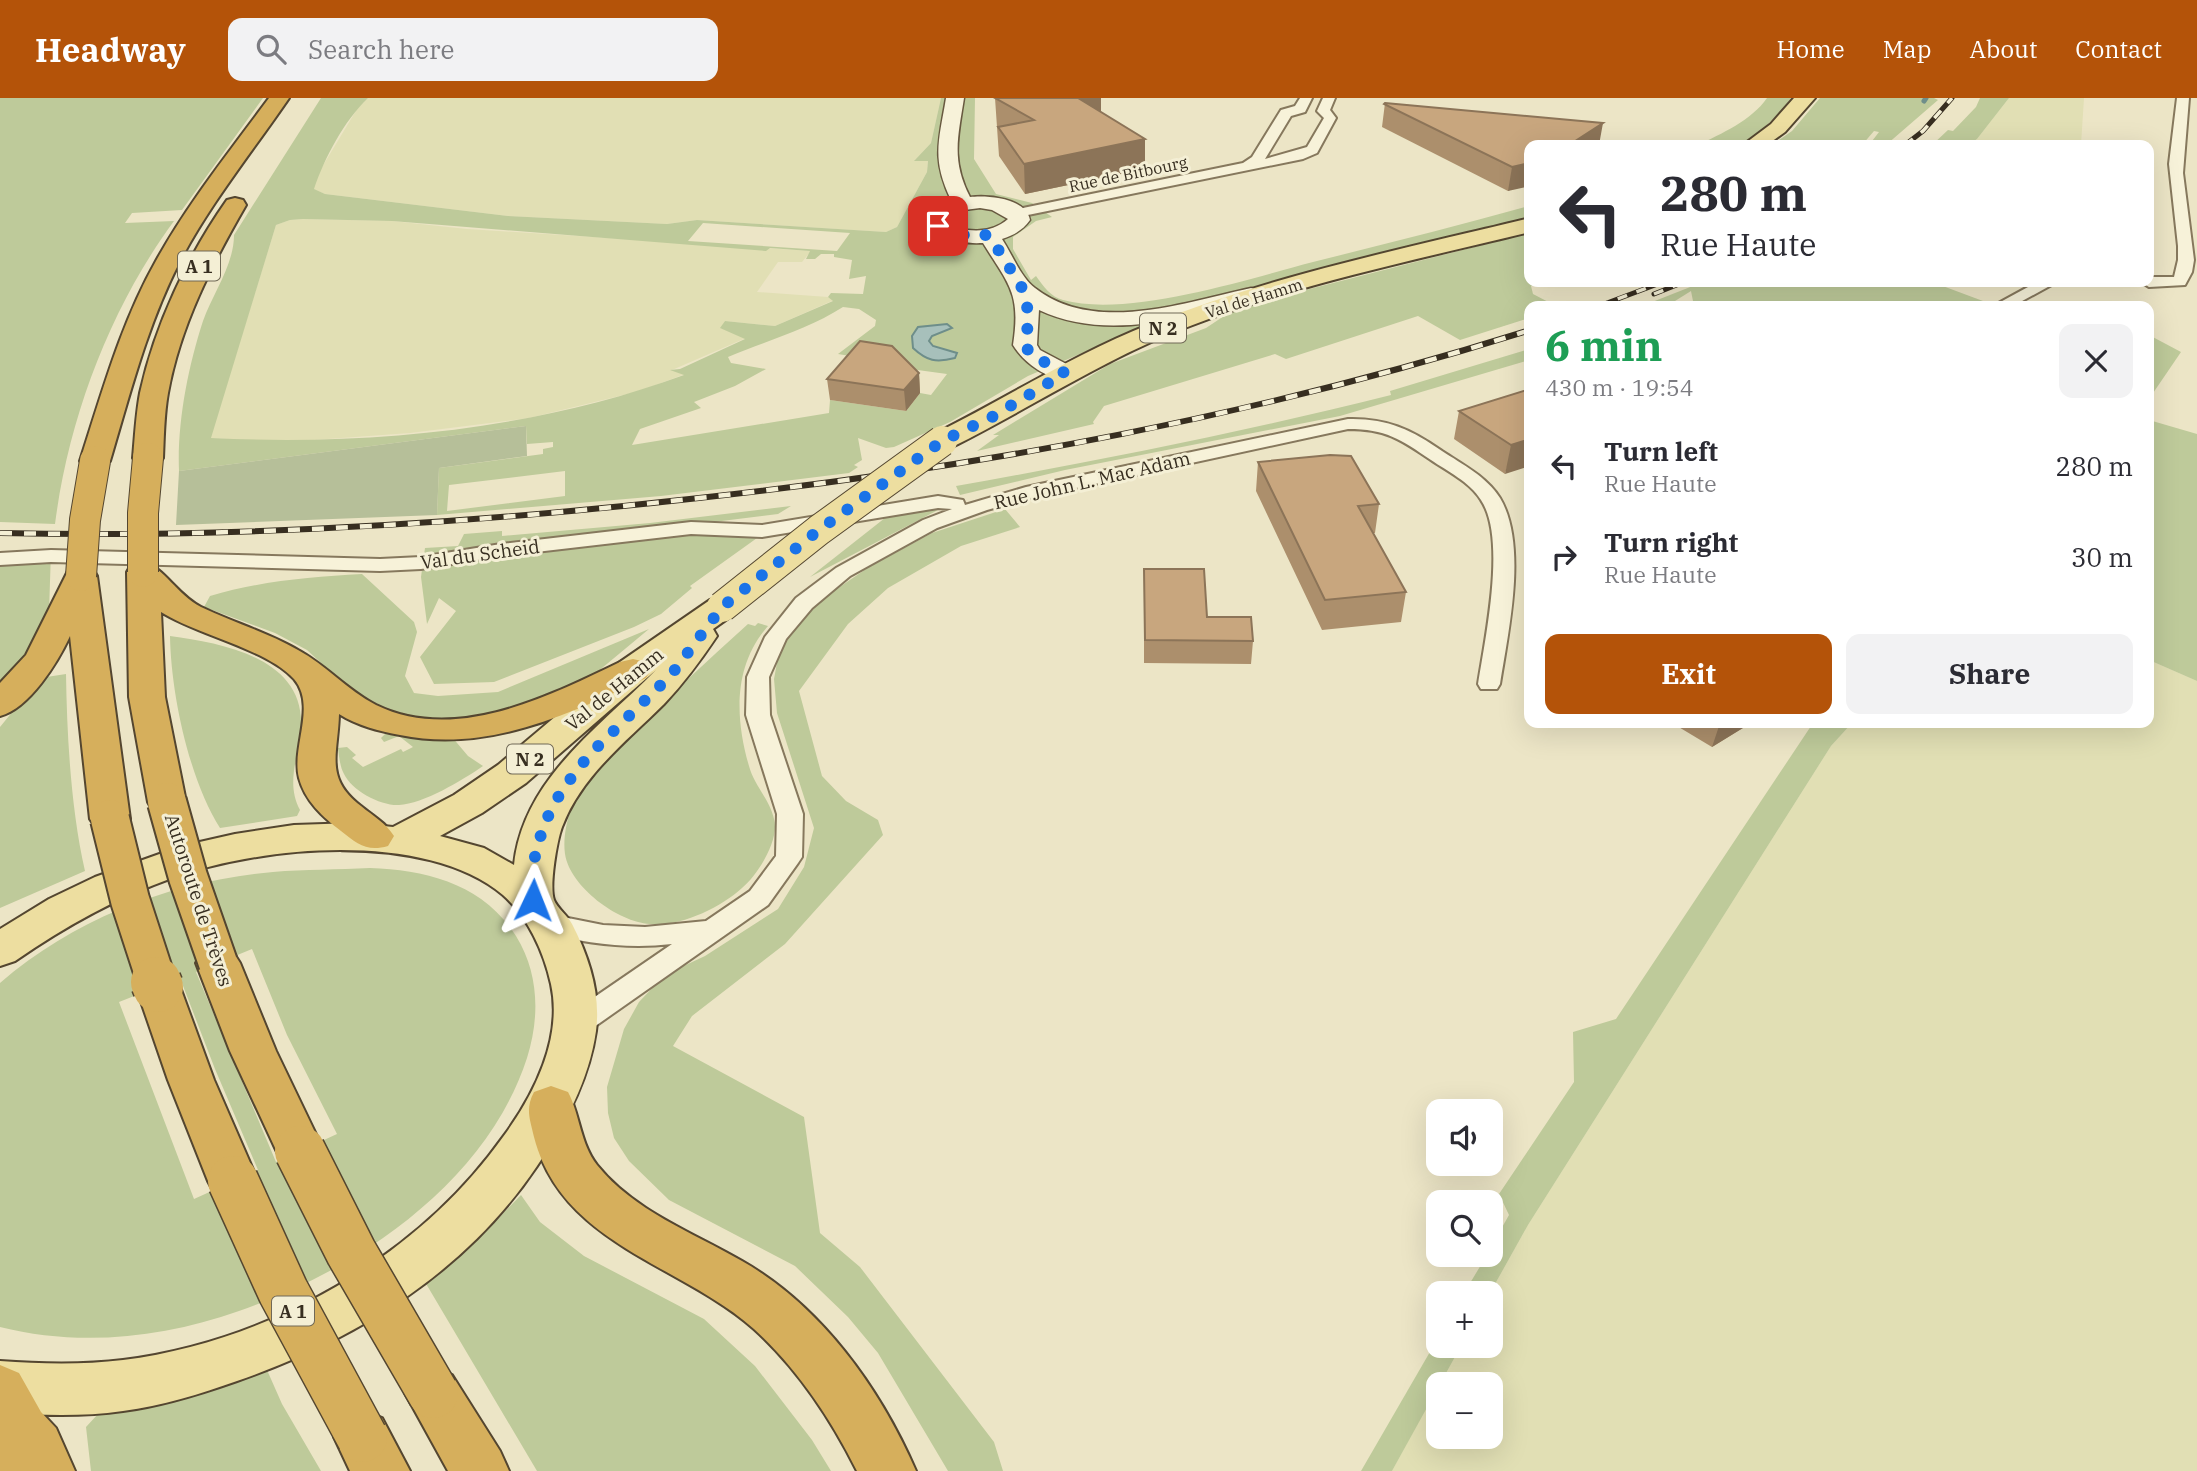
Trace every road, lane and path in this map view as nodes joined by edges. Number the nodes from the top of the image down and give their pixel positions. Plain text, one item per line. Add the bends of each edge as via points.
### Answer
1 (956, 98) edge
2 (1805, 98) edge
3 (2183, 98) edge
4 (1303, 103) edge
5 (289, 104) edge
6 (1326, 104) edge
7 (1760, 140) edge
8 (276, 142) dead end
9 (1269, 145) junction
10 (1312, 150) junction
11 (1246, 167) junction
12 (247, 187) dead end
13 (963, 203) junction
14 (1018, 213) junction
15 (1524, 227) edge
16 (989, 235) junction
17 (2154, 282) edge
18 (2039, 287) edge
19 (1024, 291) junction
20 (1265, 292) junction
21 (2011, 301) edge
22 (1095, 318) junction
23 (1126, 344) junction
24 (1065, 373) junction
25 (956, 504) dead end
26 (0, 559) edge
27 (143, 572) junction
28 (81, 576) junction
29 (722, 607) junction
30 (633, 670) junction
31 (310, 674) junction
32 (1489, 684) dead end
33 (0, 705) edge
34 (388, 837) junction
35 (181, 860) junction
36 (543, 913) junction
37 (0, 925) edge
38 (709, 931) junction
39 (0, 950) edge
40 (574, 1026) junction
41 (551, 1105) junction
42 (0, 1389) edge
43 (371, 1454) edge
44 (46, 1471) edge
45 (480, 1471) edge
46 (887, 1471) edge

1 - 13 main road via 946,155 950,177
2 - 7 main road
3 - 17 street via 2175,174 2190,248 2188,271 2179,282
4 - 6 street
4 - 9 street via 1286,113
5 - 8 highway, A 1
5 - 28 highway, A 1, bridge via 209,198 169,261 136,331 95,461
6 - 10 street via 1331,118
9 - 10 street
9 - 11 street
10 - 11 street, Rue de Bitbourg
11 - 14 street, Rue de Bitbourg
12 - 27 highway, Autoroute de Trèves / A 1, bridge via 201,261 154,393 143,513
13 - 14 main road via 996,204
13 - 16 main road via 939,212 935,224 950,233
14 - 16 main road via 1014,226
15 - 20 main road, Val de Hamm / N 2
16 - 19 main road
18 - 21 street
19 - 22 main road via 1062,312
19 - 24 main road via 1029,317 1025,345 1031,355
20 - 22 main road via 1159,314
20 - 23 main road, Val de Hamm / N 2
22 - 23 main road via 1124,334
23 - 24 main road, Val de Hamm / N 2
24 - 29 main road, Val de Hamm / N 2, bridge via 942,441
25 - 26 street, Val du Scheid via 938,502 762,531 691,528 421,563
27 - 31 highway via 173,605 291,658
27 - 45 highway, Autoroute de Trèves / A 1, bridge via 147,697 167,802 218,963 253,1051 351,1252
28 - 33 highway via 42,659
28 - 43 highway, A 1, bridge via 110,819 158,987 191,1080 282,1292
29 - 30 main road, Val de Hamm / N 2
29 - 36 main road, Val de Hamm / N 2 via 671,675 589,755 562,790 544,824 535,856
30 - 31 highway via 534,715 471,728 433,729 363,713
30 - 34 main road, Val de Hamm / N 2 via 512,774 468,804
31 - 34 highway via 320,694 322,712 320,787 330,801
32 - 38 street, Rue John L. Mac Adam via 1503,567 1501,518 1473,481 1403,432 1376,422 1349,424 980,506 930,524 843,572 804,603 776,637 758,677 758,715 790,814 789,857 759,898
34 - 35 main road via 281,839
34 - 36 main road via 477,861 507,878
35 - 37 main road via 108,879
35 - 39 main road via 73,906
36 - 38 street, Rue John L. Mac Adam via 603,934 645,937
36 - 40 main road via 567,955 574,989
38 - 40 street, Rue John L. Mac Adam
40 - 41 main road via 567,1064
41 - 42 main road via 521,1155 480,1204 427,1252 365,1296 295,1334 220,1363 143,1382 68,1390
41 - 46 highway via 562,1150 597,1201 624,1224 687,1255 750,1295 796,1334 867,1432
42 - 44 highway

